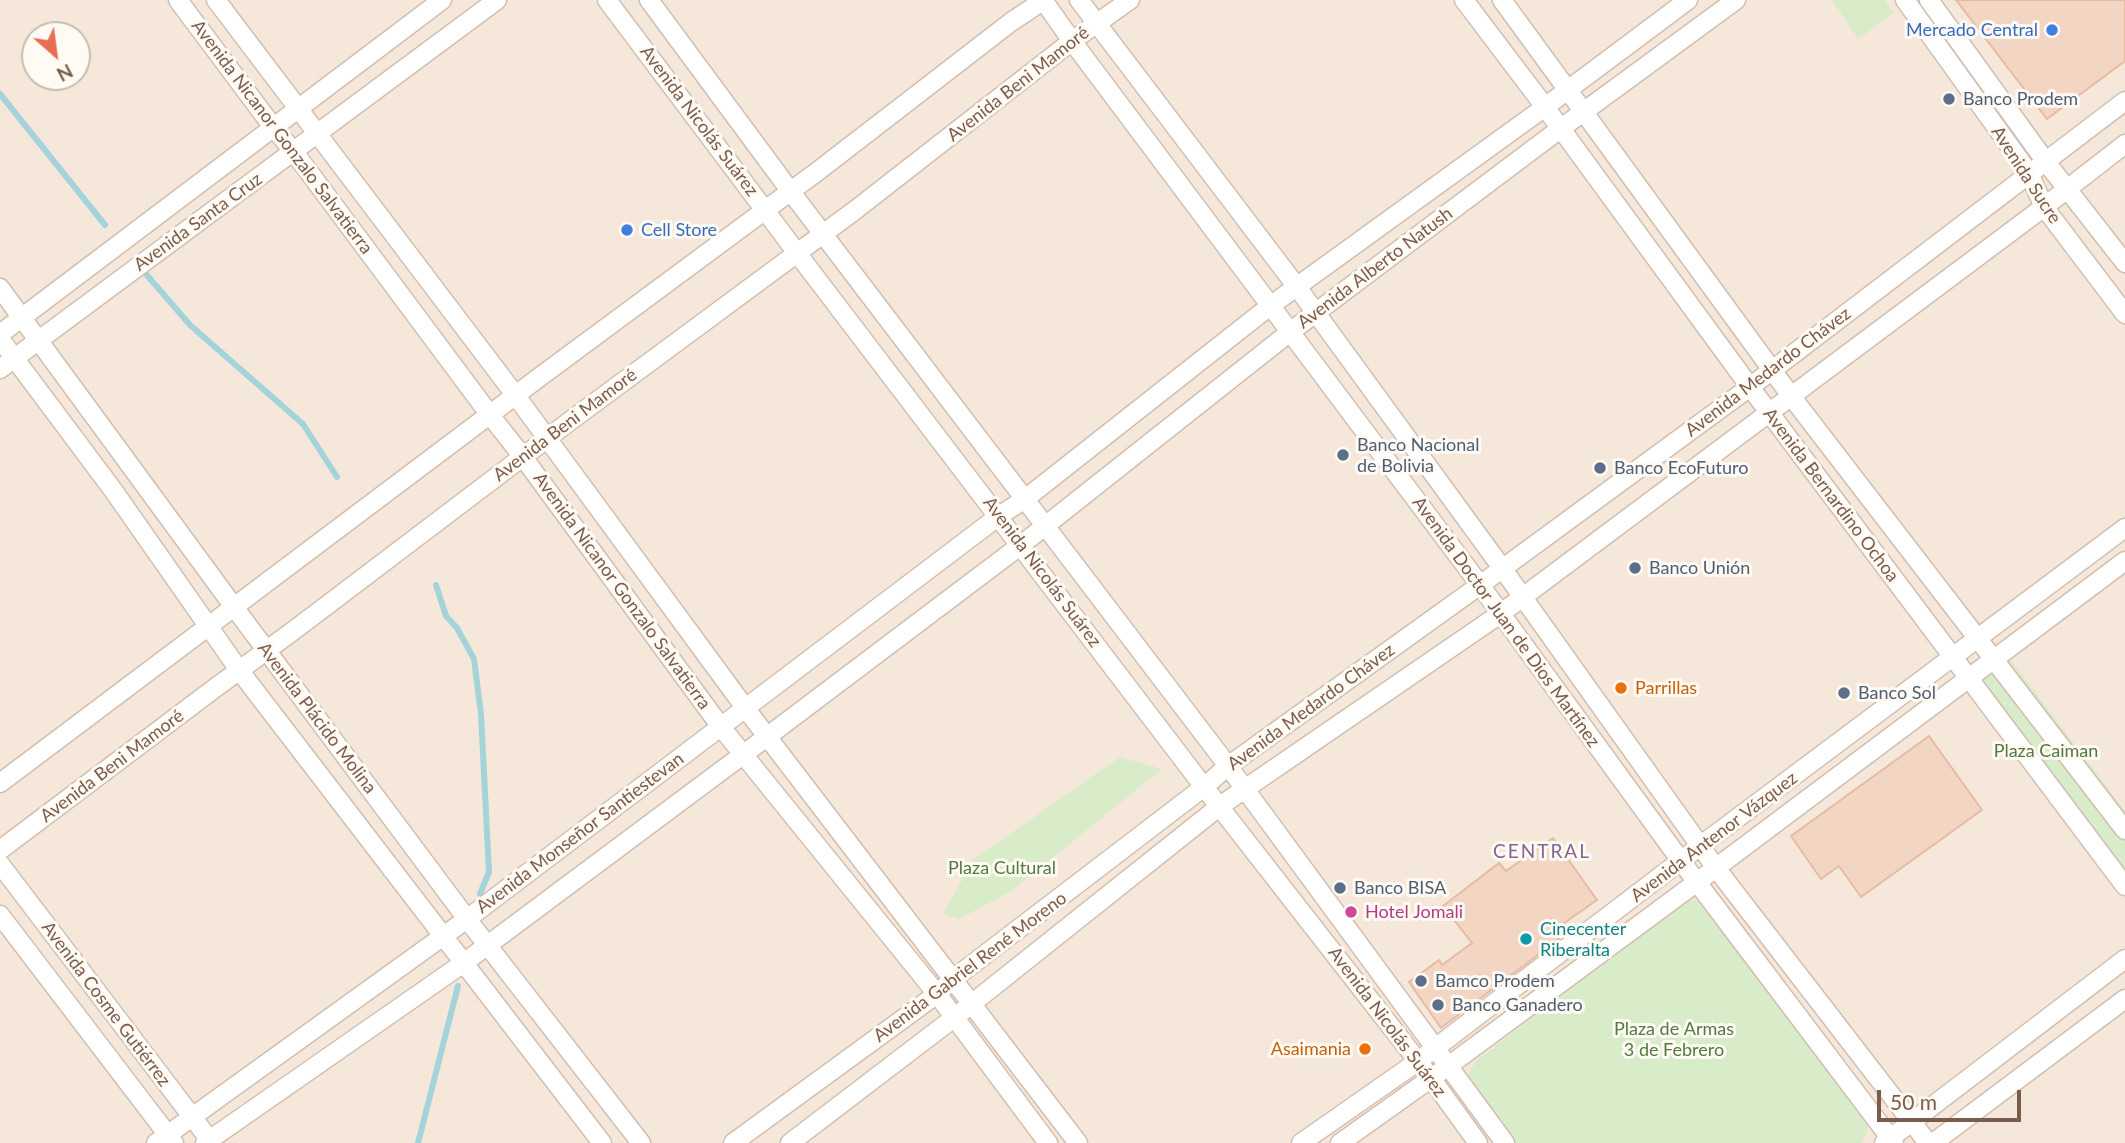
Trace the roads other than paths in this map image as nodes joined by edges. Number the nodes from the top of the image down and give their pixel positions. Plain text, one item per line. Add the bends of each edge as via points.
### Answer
1 (178, 0) edge
2 (216, 0) edge
3 (442, 0) edge
4 (497, 0) edge
5 (607, 0) edge
6 (649, 0) edge
7 (1043, 0) edge
8 (1079, 0) edge
9 (1130, 0) edge
10 (1464, 0) edge
11 (1502, 0) edge
12 (1688, 0) edge
13 (1736, 0) edge
14 (1905, 0) edge
15 (1929, 0) edge
16 (1097, 23) junction
17 (1072, 41) junction
18 (1568, 89) junction
19 (2125, 101) edge
20 (1545, 107) junction
21 (298, 109) junction
22 (1584, 112) junction
23 (273, 127) junction
24 (1560, 129) junction
25 (317, 134) junction
26 (2125, 144) edge
27 (294, 152) junction
28 (2046, 162) junction
29 (2029, 173) junction
30 (2068, 188) junction
31 (791, 192) junction
32 (2044, 207) junction
33 (766, 211) junction
34 (823, 234) junction
35 (797, 253) junction
36 (2125, 263) edge
37 (1297, 287) junction
38 (0, 288) edge
39 (1270, 306) junction
40 (1316, 313) junction
41 (2125, 314) edge
42 (23, 318) junction
43 (1290, 332) junction
44 (0, 337) edge
45 (38, 340) junction
46 (7, 363) edge
47 (1771, 370) junction
48 (1750, 387) junction
49 (516, 396) junction
50 (1791, 396) junction
51 (1769, 413) junction
52 (490, 415) junction
53 (548, 438) junction
54 (523, 457) junction
55 (1025, 499) junction
56 (999, 516) junction
57 (1044, 526) junction
58 (2125, 528) edge
59 (1021, 545) junction
60 (2125, 561) edge
61 (1502, 568) junction
62 (1480, 585) junction
63 (1523, 597) junction
64 (233, 607) junction
65 (1500, 614) junction
66 (207, 625) junction
67 (1977, 639) junction
68 (266, 651) junction
69 (1952, 657) junction
70 (1993, 660) junction
71 (239, 670) junction
72 (1969, 678) junction
73 (746, 709) junction
74 (721, 727) junction
75 (768, 736) junction
76 (743, 755) junction
77 (1228, 766) junction
78 (0, 783) edge
79 (1204, 787) junction
80 (1245, 790) junction
81 (1220, 806) junction
82 (2125, 830) edge
83 (1700, 846) junction
84 (0, 850) edge
85 (1681, 861) junction
86 (0, 864) edge
87 (1716, 868) junction
88 (1697, 883) junction
89 (2125, 886) edge
90 (0, 915) edge
91 (467, 919) junction
92 (443, 936) junction
93 (488, 944) junction
94 (2125, 959) edge
95 (465, 962) junction
96 (953, 979) junction
97 (937, 994) junction
98 (2125, 999) edge
99 (971, 1002) junction
100 (955, 1017) junction
101 (1434, 1048) junction
102 (1417, 1062) junction
103 (1447, 1067) junction
104 (1431, 1079) junction
105 (191, 1117) junction
106 (1911, 1122) junction
107 (166, 1140) edge
108 (209, 1142) edge
109 (1889, 1142) edge
110 (602, 1143) edge
111 (641, 1143) edge
112 (733, 1143) edge
113 (790, 1143) edge
114 (1048, 1143) edge
115 (1078, 1143) edge
116 (1301, 1143) edge
117 (1340, 1143) edge
118 (1478, 1143) edge
119 (1504, 1143) edge
120 (1930, 1143) edge

1 - 23 street, Avenida Nicanor Gonzalo Salvatierra
2 - 21 street, Avenida Nicanor Gonzalo Salvatierra
3 - 21 street, Avenida Santa Cruz
4 - 25 street, Avenida Santa Cruz
5 - 33 street, Avenida Nicolás Suárez
6 - 31 street, Avenida Nicolás Suárez
7 - 17 street, Avenida Doctor Juan de Dios Martínez
7 - 31 street
8 - 16 street, Avenida Doctor Juan de Dios Martínez
9 - 16 street, Avenida Beni Mamoré
10 - 20 street, Avenida Bernardino Ochoa
11 - 18 street, Avenida Bernardino Ochoa
12 - 18 street, Avenida Alberto Natush
13 - 22 street, Avenida Alberto Natush
14 - 29 street, Avenida Sucre
15 - 28 street, Avenida Sucre
16 - 17 street, Avenida Beni Mamoré
16 - 37 street, Avenida Doctor Juan de Dios Martínez
17 - 34 street, Avenida Beni Mamoré
17 - 39 street, Avenida Doctor Juan de Dios Martínez
18 - 20 street, Avenida Alberto Natush
18 - 22 street, Avenida Bernardino Ochoa
19 - 28 street, Avenida Medardo Chávez
20 - 24 street, Avenida Bernardino Ochoa
20 - 37 street, Avenida Alberto Natush
21 - 23 street, Avenida Santa Cruz
21 - 25 street, Avenida Nicanor Gonzalo Salvatierra
22 - 24 street, Avenida Alberto Natush
22 - 47 street, Avenida Bernardino Ochoa
23 - 27 street, Avenida Nicanor Gonzalo Salvatierra
23 - 42 street, Avenida Santa Cruz
24 - 40 street, Avenida Alberto Natush
24 - 48 street, Avenida Bernardino Ochoa
25 - 27 street, Avenida Santa Cruz
25 - 49 street, Avenida Nicanor Gonzalo Salvatierra
26 - 30 street, Avenida Medardo Chávez
27 - 45 street, Avenida Santa Cruz
27 - 52 street, Avenida Nicanor Gonzalo Salvatierra
28 - 29 street, Avenida Medardo Chávez
28 - 30 street, Avenida Sucre
29 - 32 street, Avenida Sucre
29 - 47 street, Avenida Medardo Chávez
30 - 32 street, Avenida Medardo Chávez
30 - 36 street, Avenida Sucre
31 - 33 street
31 - 34 street, Avenida Nicolás Suárez
32 - 41 street, Avenida Sucre
32 - 50 street, Avenida Medardo Chávez
33 - 35 street, Avenida Nicolás Suárez
33 - 49 street
34 - 35 street, Avenida Beni Mamoré
34 - 55 street, Avenida Nicolás Suárez
35 - 53 street, Avenida Beni Mamoré
35 - 56 street, Avenida Nicolás Suárez
37 - 39 street, Avenida Alberto Natush
37 - 40 street, Avenida Doctor Juan de Dios Martínez
38 - 42 street, Avenida Plácido Molina
39 - 43 street, Avenida Doctor Juan de Dios Martínez
39 - 55 street, Avenida Alberto Natush
40 - 43 street, Avenida Alberto Natush
40 - 61 street, Avenida Doctor Juan de Dios Martínez
42 - 44 street, Avenida Santa Cruz
42 - 45 street, Avenida Plácido Molina
43 - 57 street, Avenida Alberto Natush
43 - 62 street, Avenida Doctor Juan de Dios Martínez
44 - 46 street, Avenida Plácido Molina
45 - 46 street, Avenida Santa Cruz
45 - 64 street, Avenida Plácido Molina
46 - 66 street, Avenida Plácido Molina via 113,490
47 - 48 street, Avenida Medardo Chávez
47 - 50 street, Avenida Bernardino Ochoa
48 - 51 street, Avenida Bernardino Ochoa
48 - 61 street, Avenida Medardo Chávez
49 - 52 street
49 - 53 street, Avenida Nicanor Gonzalo Salvatierra
50 - 51 street, Avenida Medardo Chávez
50 - 67 street, Avenida Bernardino Ochoa
51 - 63 street, Avenida Medardo Chávez
51 - 69 street, Avenida Bernardino Ochoa
52 - 54 street, Avenida Nicanor Gonzalo Salvatierra
52 - 64 street
53 - 54 street, Avenida Beni Mamoré
53 - 73 street, Avenida Nicanor Gonzalo Salvatierra
54 - 68 street, Avenida Beni Mamoré
54 - 74 street, Avenida Nicanor Gonzalo Salvatierra
55 - 56 street, Avenida Alberto Natush
55 - 57 street, Avenida Nicolás Suárez
56 - 59 street, Avenida Nicolás Suárez
56 - 73 street, Avenida Monseñor Santiestevan
57 - 59 street, Avenida Alberto Natush
57 - 77 street, Avenida Nicolás Suárez
58 - 67 street, Avenida Antenor Vázquez
59 - 75 street, Avenida Monseñor Santiestevan
59 - 79 street, Avenida Nicolás Suárez
60 - 70 street, Avenida Antenor Vázquez
61 - 62 street, Avenida Medardo Chávez
61 - 63 street, Avenida Doctor Juan de Dios Martínez
62 - 65 street, Avenida Doctor Juan de Dios Martínez
62 - 77 street, Avenida Medardo Chávez
63 - 65 street, Avenida Medardo Chávez
63 - 83 street, Avenida Doctor Juan de Dios Martínez
64 - 66 street
64 - 68 street, Avenida Plácido Molina
65 - 80 street, Avenida Medardo Chávez
65 - 85 street, Avenida Doctor Juan de Dios Martínez
66 - 71 street, Avenida Plácido Molina
66 - 78 street
67 - 69 street, Avenida Antenor Vázquez
67 - 70 street, Avenida Bernardino Ochoa
68 - 71 street, Avenida Beni Mamoré
68 - 91 street, Avenida Plácido Molina
69 - 72 street, Avenida Bernardino Ochoa
69 - 83 street, Avenida Antenor Vázquez
70 - 72 street, Avenida Antenor Vázquez
70 - 82 street, Avenida Bernardino Ochoa
71 - 84 street, Avenida Beni Mamoré
71 - 92 street, Avenida Plácido Molina
72 - 87 street, Avenida Antenor Vázquez
72 - 89 street, Avenida Bernardino Ochoa
73 - 74 street, Avenida Monseñor Santiestevan
73 - 75 street, Avenida Nicanor Gonzalo Salvatierra
74 - 76 street, Avenida Nicanor Gonzalo Salvatierra
74 - 91 street, Avenida Monseñor Santiestevan
75 - 76 street, Avenida Monseñor Santiestevan
75 - 96 street, Avenida Nicanor Gonzalo Salvatierra
76 - 93 street, Avenida Monseñor Santiestevan
76 - 97 street, Avenida Nicanor Gonzalo Salvatierra
77 - 79 street, Avenida Medardo Chávez
77 - 80 street, Avenida Nicolás Suárez
79 - 81 street, Avenida Nicolás Suárez
79 - 96 street, Avenida Gabriel René Moreno
80 - 81 street, Avenida Medardo Chávez
80 - 101 street, Avenida Nicolás Suárez
81 - 99 street, Avenida Gabriel René Moreno
81 - 102 street, Avenida Nicolás Suárez
83 - 85 street, Avenida Antenor Vázquez
83 - 87 street, Avenida Doctor Juan de Dios Martínez
85 - 88 street, Avenida Doctor Juan de Dios Martínez
85 - 101 street, Avenida Antenor Vázquez
86 - 105 street, Avenida Cosme Gutiérrez
87 - 88 street, Avenida Antenor Vázquez
87 - 106 street, Avenida Doctor Juan de Dios Martínez
88 - 103 street, Avenida Antenor Vázquez
88 - 109 street, Avenida Doctor Juan de Dios Martínez
90 - 107 street, Avenida Cosme Gutiérrez
91 - 92 street, Avenida Monseñor Santiestevan
91 - 93 street, Avenida Plácido Molina
92 - 95 street, Avenida Plácido Molina
92 - 105 street, Avenida Monseñor Santiestevan
93 - 95 street, Avenida Monseñor Santiestevan
93 - 111 street, Avenida Plácido Molina
94 - 106 street
95 - 108 street, Avenida Monseñor Santiestevan
95 - 110 street, Avenida Plácido Molina
96 - 97 street, Avenida Gabriel René Moreno
96 - 99 street, Avenida Nicanor Gonzalo Salvatierra
97 - 100 street, Avenida Nicanor Gonzalo Salvatierra
97 - 112 street, Avenida Gabriel René Moreno
98 - 120 street
99 - 100 street, Avenida Gabriel René Moreno
99 - 115 street, Avenida Nicanor Gonzalo Salvatierra
100 - 113 street, Avenida Gabriel René Moreno
100 - 114 street, Avenida Nicanor Gonzalo Salvatierra
101 - 102 street, Avenida Antenor Vázquez
101 - 103 street, Avenida Nicolás Suárez
102 - 104 street, Avenida Nicolás Suárez
102 - 116 street, Avenida Antenor Vázquez
103 - 104 street, Avenida Antenor Vázquez
103 - 119 street, Avenida Nicolás Suárez
104 - 117 street, Avenida Antenor Vázquez
104 - 118 street, Avenida Nicolás Suárez
105 - 107 street, Avenida Monseñor Santiestevan
105 - 108 street, Avenida Cosme Gutiérrez
106 - 109 street
106 - 120 street, Avenida Doctor Juan de Dios Martínez

